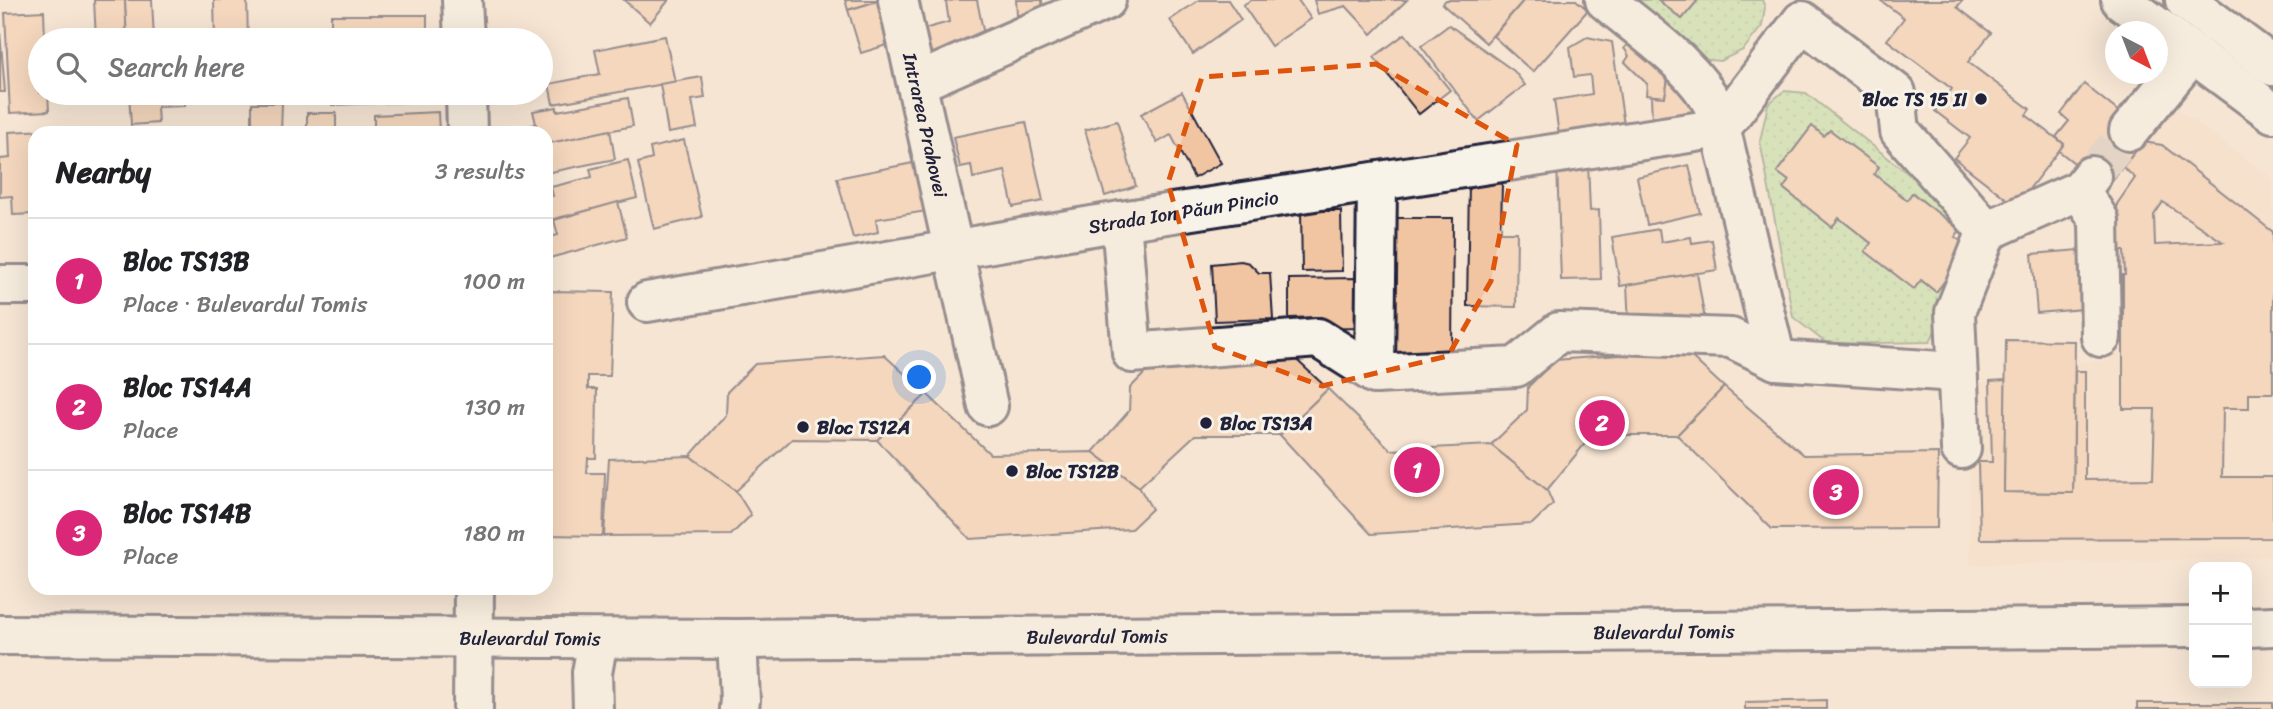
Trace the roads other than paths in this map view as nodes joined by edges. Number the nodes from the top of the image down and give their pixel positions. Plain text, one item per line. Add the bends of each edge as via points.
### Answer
1 (462, 0) edge
2 (898, 0) edge
3 (1106, 0) edge
4 (1605, 0) edge
5 (2121, 0) edge
6 (2185, 0) edge
7 (1052, 12) edge
8 (463, 28) edge
9 (2193, 53) junction
10 (2273, 66) edge
11 (917, 83) junction
12 (466, 105) edge
13 (2273, 113) edge
14 (467, 126) edge
15 (1721, 128) junction
16 (2129, 131) tunnel mouth
17 (1377, 182) junction
18 (1121, 221) junction
19 (1987, 231) junction
20 (952, 250) junction
21 (0, 285) edge
22 (28, 285) edge
23 (647, 302) dead end
24 (2101, 337) dead end
25 (1776, 360) junction
26 (1956, 372) junction
27 (1375, 374) junction
28 (988, 406) dead end
29 (1961, 449) dead end
30 (474, 595) edge
31 (2273, 626) edge
32 (2189, 627) edge
33 (2252, 627) edge
34 (0, 635) edge
35 (474, 638) junction
36 (737, 639) junction
37 (598, 640) junction
38 (472, 709) edge
39 (593, 709) edge
40 (738, 709) edge

1 - 8 main road
2 - 11 main road, Intrarea Prahovei
3 - 7 main road
4 - 15 main road via 1692,73 1708,92
5 - 9 main road
6 - 10 main road
7 - 11 main road
9 - 13 main road
9 - 16 main road
11 - 20 main road, Intrarea Prahovei
12 - 14 main road
15 - 17 main road, Strada Ion Păun Pincio
15 - 19 main road via 1802,21 1896,93 1900,131
15 - 25 main road
17 - 18 main road, Strada Ion Păun Pincio
17 - 27 main road
18 - 20 main road, Strada Ion Păun Pincio
18 - 27 main road via 1132,353 1318,338
19 - 24 main road via 2086,183 2099,220
19 - 26 main road via 1955,312
20 - 23 main road, Strada Ion Păun Pincio
20 - 28 main road, Intrarea Prahovei
21 - 22 main road
25 - 26 main road
25 - 27 main road via 1731,338 1559,332 1516,367
26 - 29 main road
30 - 35 main road
31 - 33 main road
32 - 36 main road, Bulevardul Tomis
34 - 35 main road, Bulevardul Tomis
35 - 37 main road, Bulevardul Tomis
35 - 38 main road
36 - 37 main road, Bulevardul Tomis
36 - 40 main road
37 - 39 main road via 592,673

